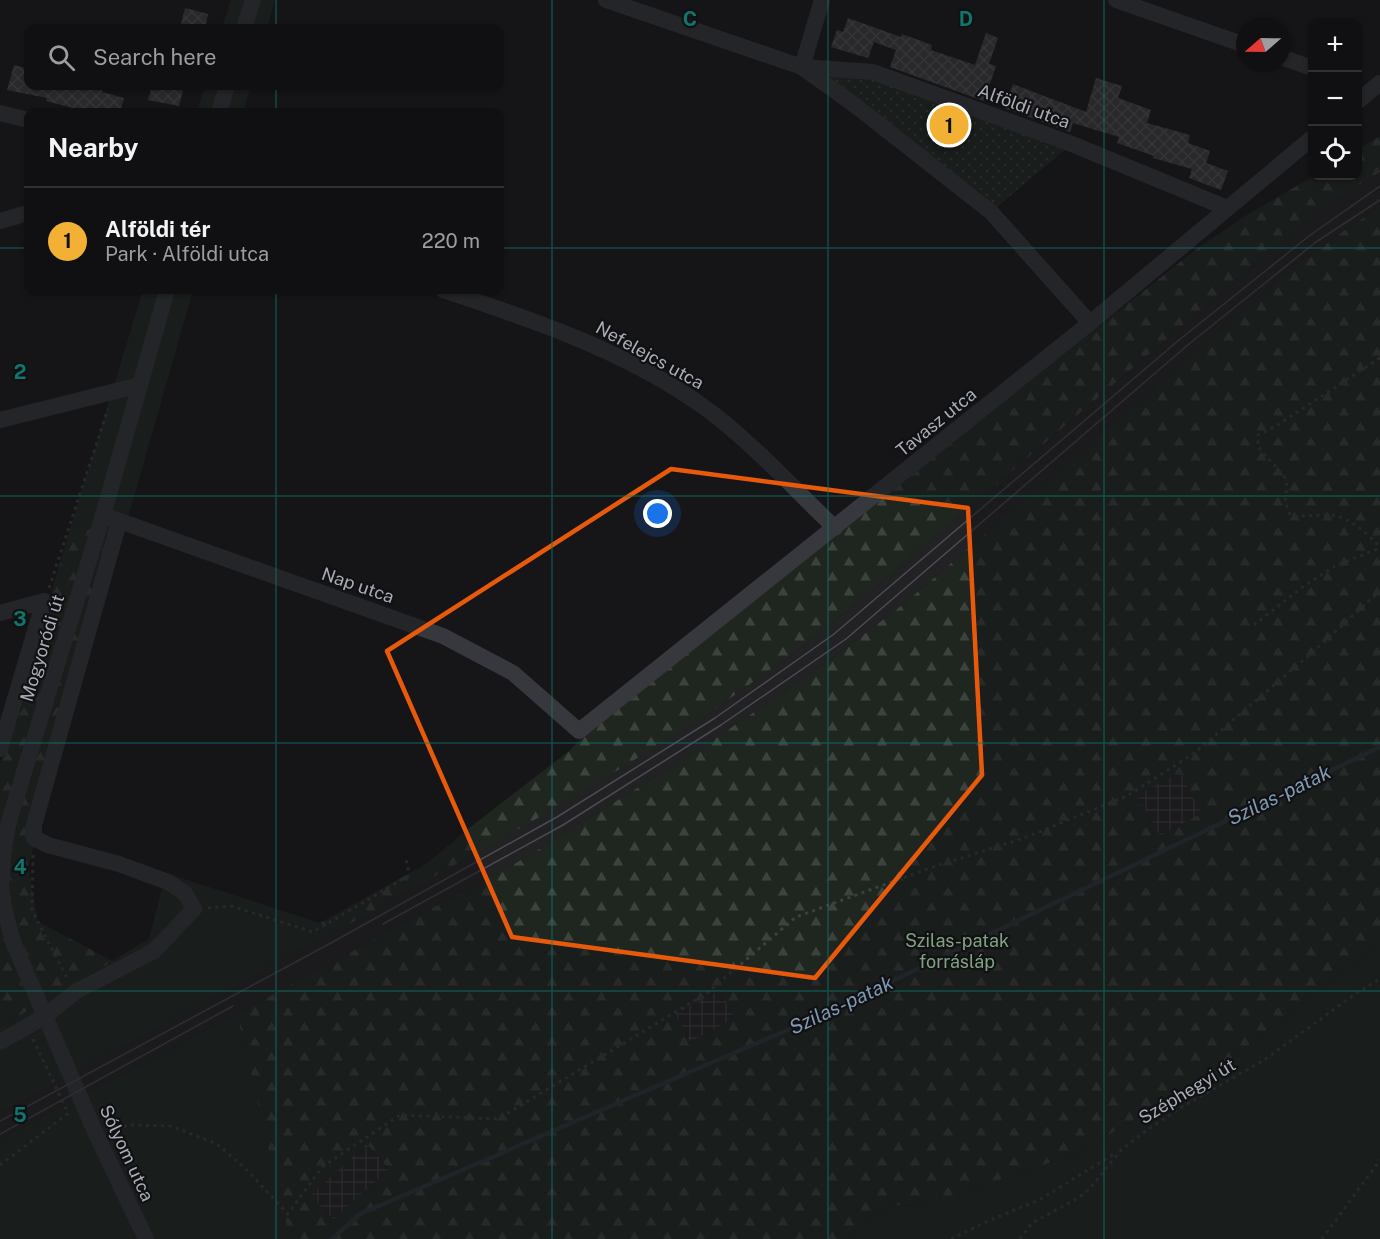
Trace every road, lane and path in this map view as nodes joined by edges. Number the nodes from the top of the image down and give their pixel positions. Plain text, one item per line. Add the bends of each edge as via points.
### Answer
1 (253, 0) edge
2 (606, 0) edge
3 (822, 0) edge
4 (1116, 0) edge
5 (245, 24) edge
6 (1236, 42) edge
7 (1290, 60) edge
8 (1308, 67) edge
9 (802, 68) junction
10 (226, 90) edge
11 (220, 108) edge
12 (0, 113) edge
13 (24, 119) edge
14 (1308, 141) edge
15 (1227, 208) junction
16 (24, 214) edge
17 (0, 221) edge
18 (166, 294) edge
19 (455, 294) edge
20 (1090, 323) junction
21 (1380, 358) edge
22 (140, 385) junction
23 (114, 391) junction
24 (0, 420) edge
25 (103, 515) junction
26 (119, 522) junction
27 (835, 528) junction
28 (1380, 547) edge
29 (1380, 591) edge
30 (44, 601) junction
31 (0, 613) edge
32 (1254, 626) dead end
33 (579, 731) joint
34 (0, 749) edge
35 (34, 838) junction
36 (405, 859) dead end
37 (194, 909) junction
38 (1380, 979) edge
39 (75, 992) junction
40 (44, 1017) junction
41 (28, 1027) junction
42 (0, 1042) edge
43 (73, 1083) joint
44 (82, 1103) junction
45 (68, 1113) junction
46 (96, 1134) junction
47 (1121, 1150) junction
48 (1380, 1160) edge
49 (0, 1166) edge
50 (146, 1239) edge
51 (951, 1239) edge
52 (1020, 1239) edge
53 (1322, 1239) edge

1 - 5 street
2 - 9 street, Alföldi utca
3 - 9 street
4 - 6 street
7 - 8 street
9 - 15 street, Alföldi utca via 873,72 1072,144
9 - 20 street, Alföldi utca via 991,212
10 - 11 street
12 - 13 street
14 - 15 street, Tavasz utca
15 - 20 street, Tavasz utca
16 - 17 street
18 - 22 street, Mogyoródi út
19 - 27 street, Nefelejcs utca via 573,335 666,382 730,428
20 - 27 street, Tavasz utca
21 - 28 path via 1258,435 1258,447 1284,476 1290,515 1330,515 1356,524
22 - 23 street
22 - 25 street, Mogyoródi út
23 - 24 street
23 - 30 path
25 - 26 street, Nap utca
25 - 40 street, Mogyoródi út via 9,821 1,870 4,907 13,942
26 - 33 street, Nap utca via 442,636 513,673
26 - 35 street via 34,825
27 - 33 street, Tavasz utca
28 - 32 path via 1335,566
29 - 46 path via 1193,754 1126,796 1024,838 796,917 707,993 498,1119 400,1115 322,1167 288,1214 217,1144 171,1126 130,1125
30 - 31 street
30 - 34 street
35 - 37 street via 168,882 185,893
35 - 39 path via 32,909
36 - 37 path via 408,876 313,932 231,906
37 - 39 street via 154,951
38 - 47 path, Széphegyi út via 1264,1060 1182,1107
39 - 40 street
40 - 41 street
40 - 43 street, Mogyoródi út
41 - 42 street
41 - 45 path
43 - 44 street, Sólyom utca
44 - 45 path
44 - 46 street, Sólyom utca
45 - 49 path
46 - 50 street, Sólyom utca
47 - 51 path via 1041,1199
47 - 52 path, Széphegyi út via 1080,1197 1032,1223
48 - 53 path

